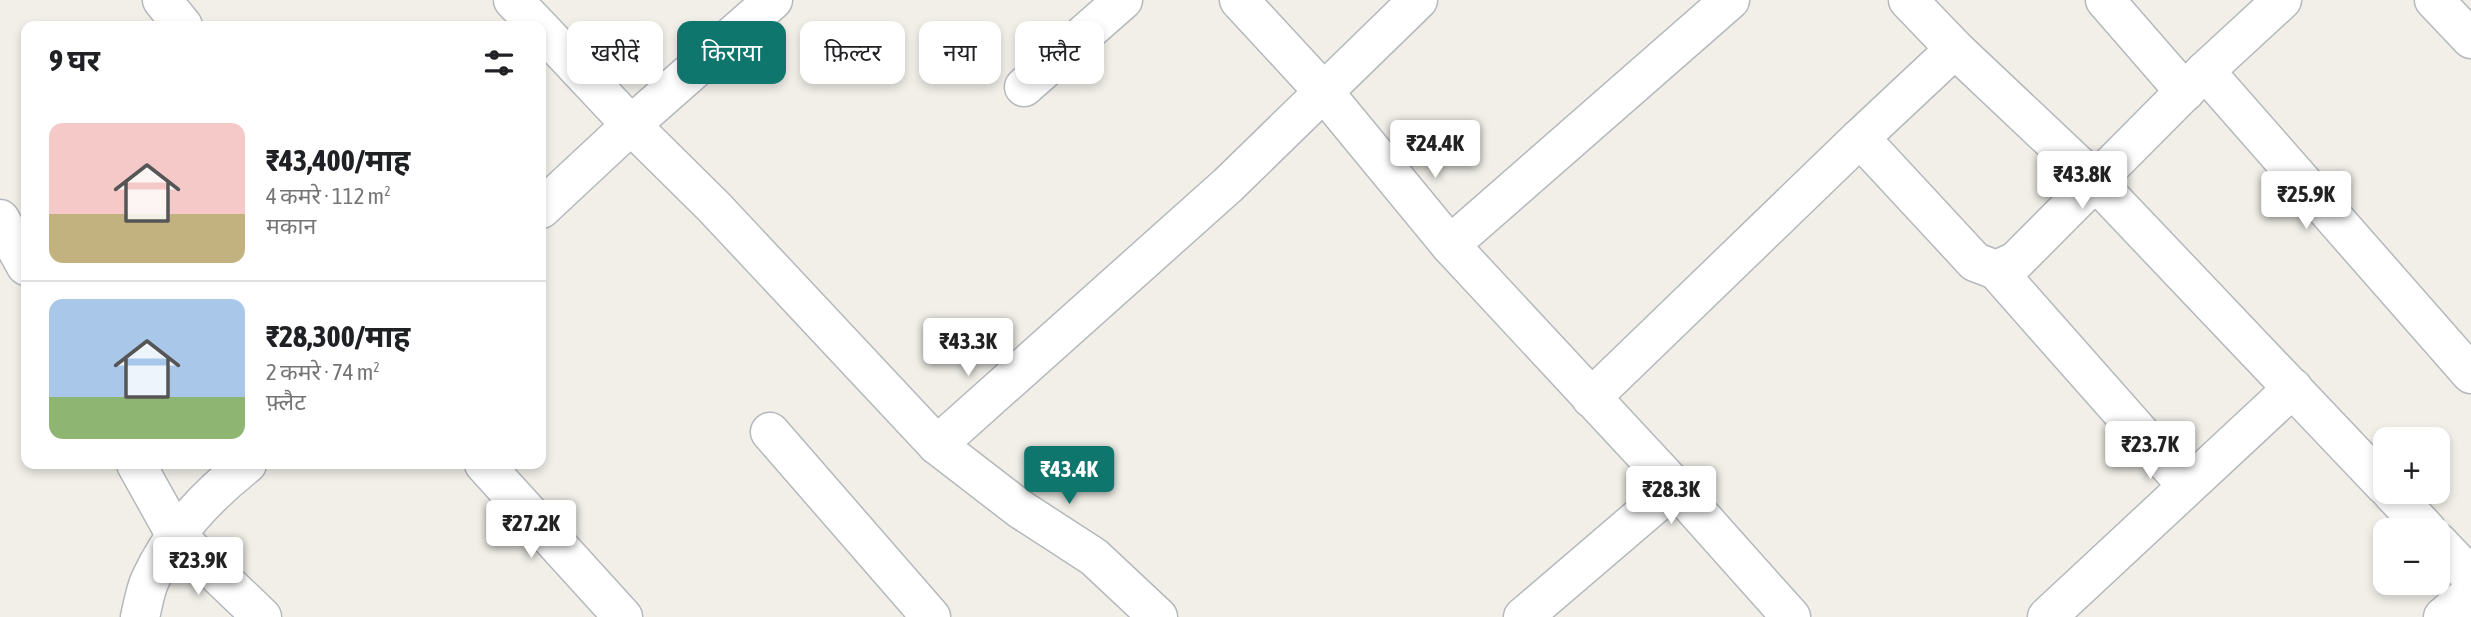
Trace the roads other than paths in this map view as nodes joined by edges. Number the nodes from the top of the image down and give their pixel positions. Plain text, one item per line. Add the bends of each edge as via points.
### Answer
1 (162, 0) edge
2 (513, 0) edge
3 (773, 0) edge
4 (1123, 0) edge
5 (1239, 0) edge
6 (1418, 0) edge
7 (1730, 0) edge
8 (1908, 0) edge
9 (2105, 0) edge
10 (2282, 0) edge
11 (2434, 0) edge
12 (179, 21) edge
13 (532, 21) edge
14 (546, 35) edge
15 (2471, 39) edge
16 (1955, 49) junction
17 (2195, 81) junction
18 (1024, 87) dead end
19 (1323, 91) junction
20 (631, 125) junction
21 (1860, 138) junction
22 (2096, 182) junction
23 (546, 204) edge
24 (0, 219) edge
25 (1450, 245) junction
26 (21, 257) edge
27 (1996, 270) junction
28 (2471, 374) edge
29 (2292, 388) junction
30 (1591, 398) junction
31 (770, 432) dead end
32 (937, 445) junction
33 (139, 469) edge
34 (241, 469) edge
35 (489, 469) edge
36 (2373, 473) edge
37 (2187, 486) junction
38 (1675, 487) junction
39 (2402, 504) edge
40 (2415, 518) edge
41 (175, 534) junction
42 (2450, 555) edge
43 (2471, 577) edge
44 (2471, 593) edge
45 (140, 617) edge
46 (262, 617) edge
47 (622, 617) edge
48 (931, 617) edge
49 (1158, 617) edge
50 (1523, 617) edge
51 (1791, 617) edge
52 (2048, 617) edge
53 (2444, 617) edge

1 - 12 street
2 - 13 street
3 - 20 street
4 - 18 street
5 - 19 street
6 - 19 street
7 - 25 street
8 - 16 street
9 - 17 street
10 - 17 street
11 - 15 street
14 - 20 street
16 - 21 street
16 - 22 street
17 - 22 street
17 - 28 street
19 - 25 street
19 - 32 street via 1228,185
20 - 23 street
20 - 32 street
21 - 27 street via 1975,262
21 - 30 street
22 - 27 street via 2016,261
22 - 29 street
24 - 26 street
25 - 30 street
27 - 37 street
29 - 36 street
29 - 37 street
30 - 38 street
31 - 48 street
32 - 49 street via 1020,509 1094,557
33 - 41 street
34 - 41 street
35 - 47 street
37 - 52 street
38 - 50 street
38 - 51 street
39 - 40 street
41 - 45 street via 149,582
41 - 46 street
42 - 43 street
44 - 53 street

